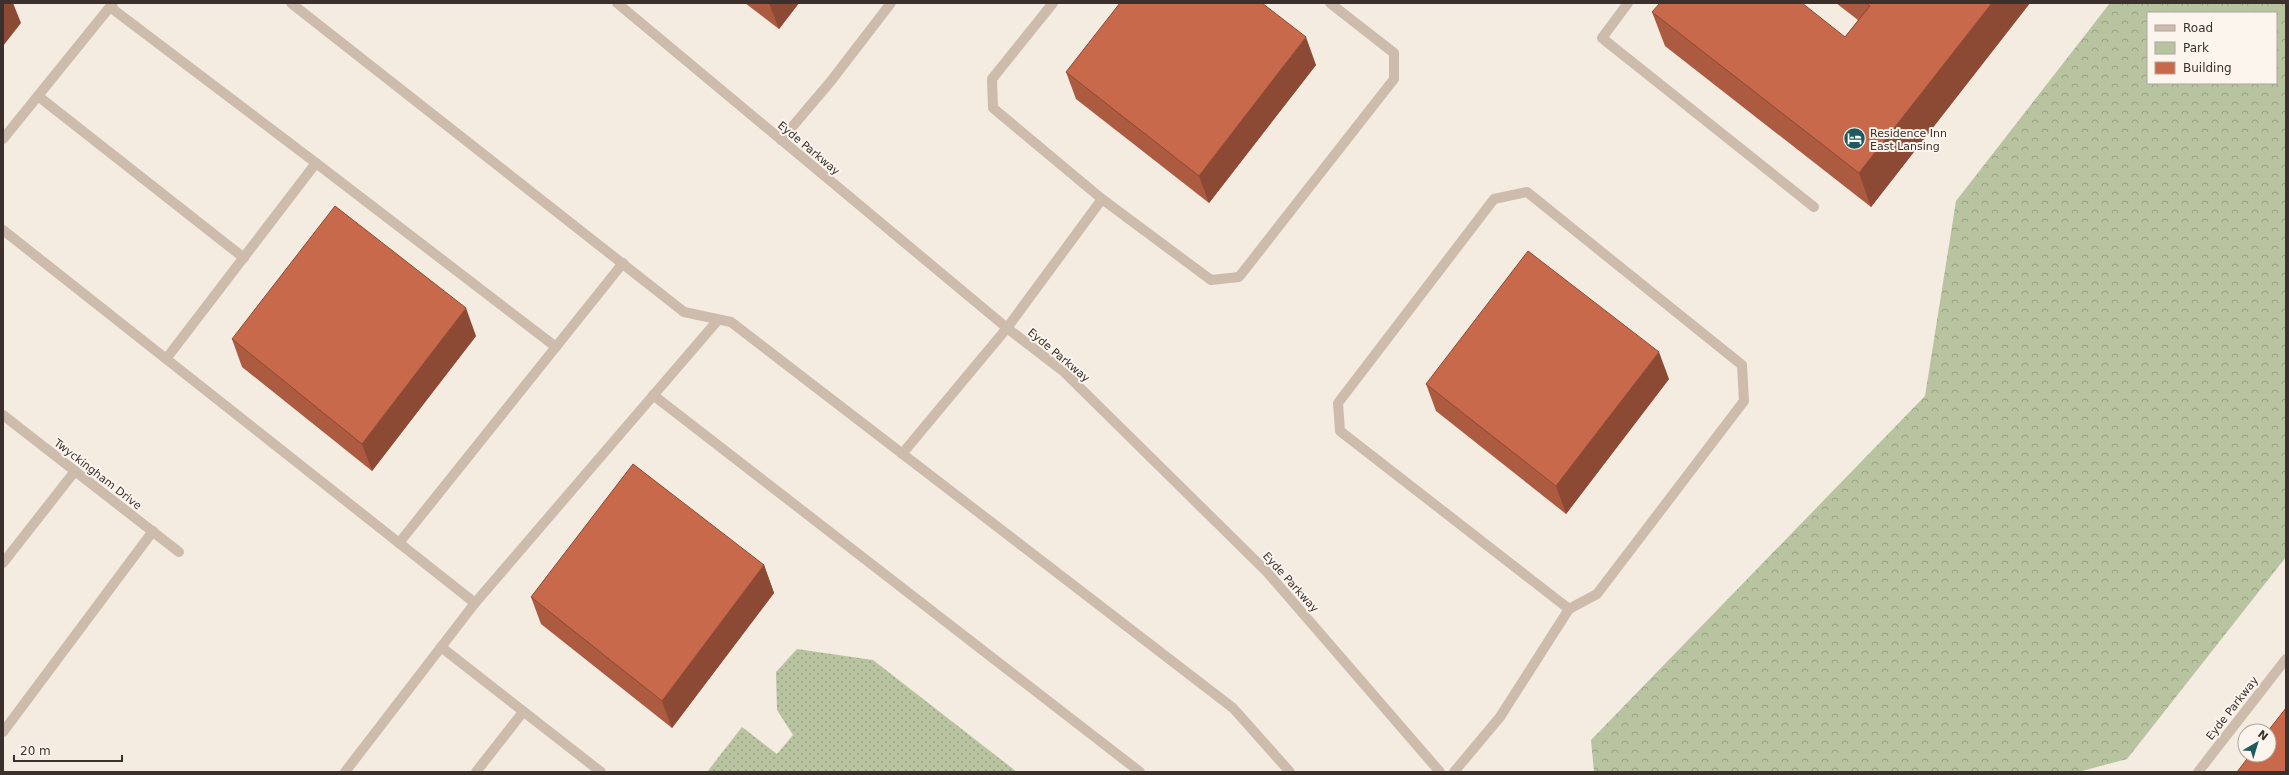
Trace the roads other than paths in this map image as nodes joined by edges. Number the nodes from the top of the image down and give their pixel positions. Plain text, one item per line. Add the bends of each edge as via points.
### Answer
1 (291, 3) edge
2 (617, 3) edge
3 (891, 3) edge
4 (1053, 3) edge
5 (1330, 3) edge
6 (1628, 3) edge
7 (112, 5) edge
8 (38, 96) junction
9 (3, 139) edge
10 (781, 140) junction
11 (316, 163) junction
12 (1102, 199) junction
13 (1814, 207) dead end
14 (3, 230) edge
15 (244, 258) junction
16 (623, 263) junction
17 (718, 320) junction
18 (1007, 328) junction
19 (556, 347) junction
20 (166, 359) junction
21 (653, 396) junction
22 (3, 415) edge
23 (902, 454) junction
24 (75, 471) junction
25 (153, 531) junction
26 (399, 543) junction
27 (179, 552) dead end
28 (3, 563) edge
29 (475, 603) junction
30 (1569, 609) junction
31 (440, 648) junction
32 (2286, 659) edge
33 (523, 712) junction
34 (3, 732) edge
35 (345, 772) edge
36 (476, 772) edge
37 (601, 772) edge
38 (1140, 772) edge
39 (1290, 772) edge
40 (1440, 772) edge
41 (1454, 772) edge
42 (2198, 772) edge

1 - 16 street
2 - 10 street, Eyde Parkway
3 - 10 street via 831,81
4 - 12 street via 992,79 993,108
5 - 12 street via 1394,53 1394,79 1240,277 1211,280
6 - 13 street via 1602,38
7 - 8 street
7 - 11 street
8 - 9 street
8 - 15 street
10 - 18 street, Eyde Parkway
11 - 15 street
11 - 19 street
12 - 18 street
14 - 20 street
15 - 20 street
16 - 17 street via 684,312
16 - 19 street
17 - 21 street
17 - 23 street via 730,322
18 - 23 street
18 - 40 street, Eyde Parkway via 1063,371 1267,572
19 - 26 street
20 - 26 street
21 - 29 street
21 - 38 street
22 - 24 street, Twyckingham Drive
23 - 39 street via 1233,708
24 - 25 street, Twyckingham Drive
24 - 28 street
25 - 27 street, Twyckingham Drive
25 - 34 street
26 - 29 street
29 - 31 street
30 - 30 street via 1597,594 1744,401 1742,365 1527,192 1494,199 1338,403 1340,431
30 - 41 street via 1500,717
31 - 33 street
31 - 35 street
32 - 42 street, Eyde Parkway
33 - 36 street
33 - 37 street

